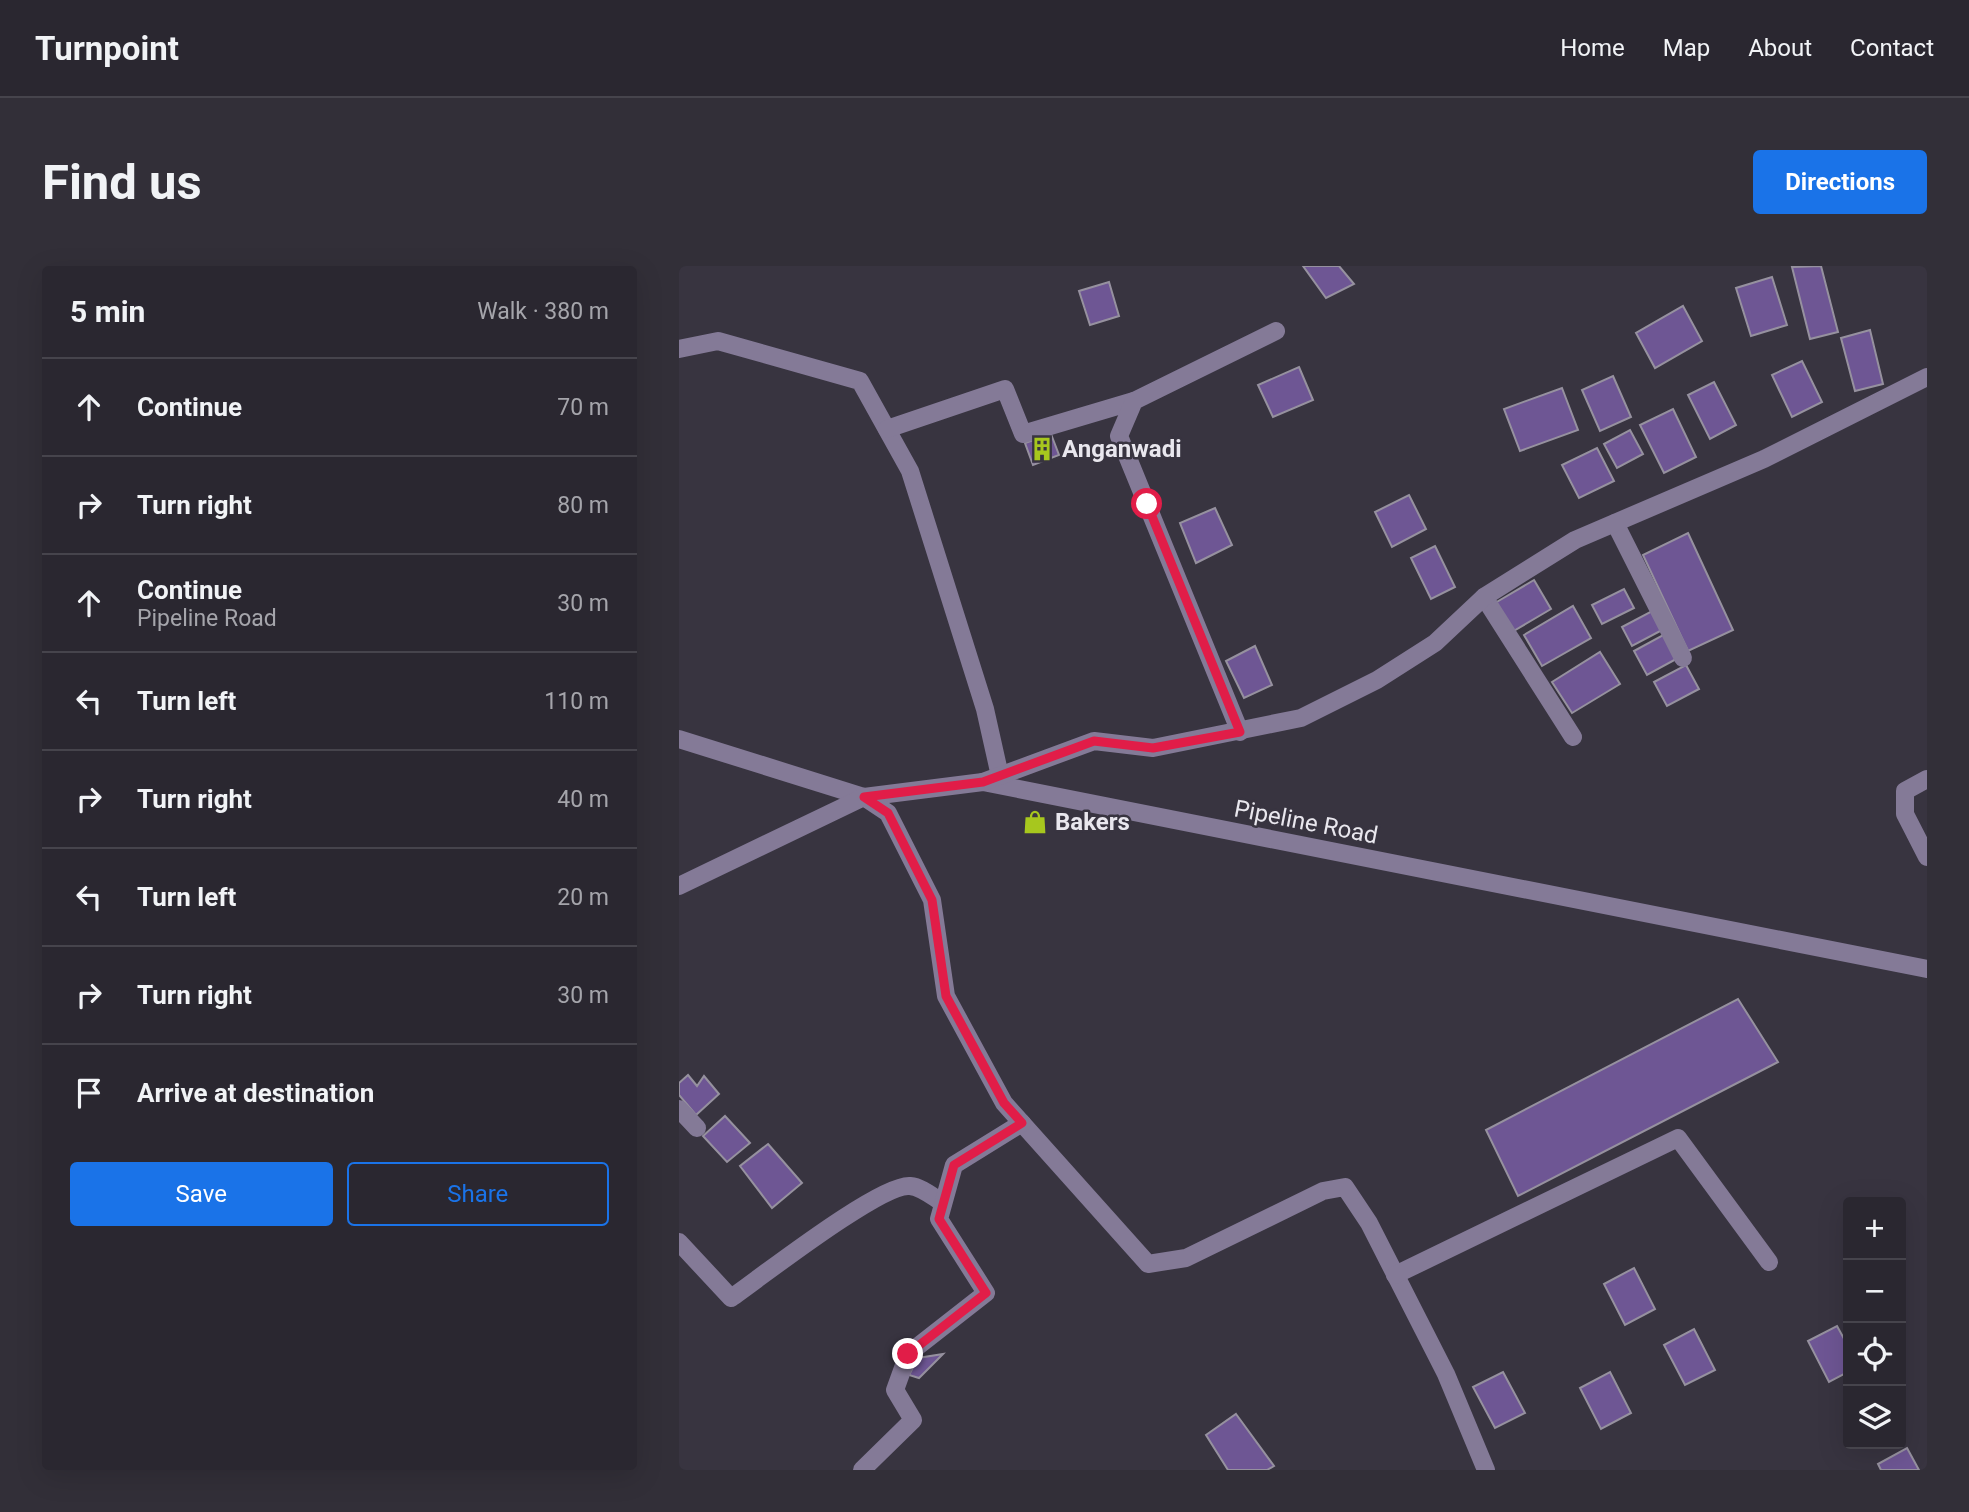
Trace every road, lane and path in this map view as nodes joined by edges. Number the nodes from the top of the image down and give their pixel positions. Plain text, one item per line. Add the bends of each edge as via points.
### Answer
1 (1276, 331) dead end
2 (679, 349) edge
3 (1927, 377) edge
4 (1134, 401) junction
5 (887, 429) junction
6 (1615, 523) junction
7 (1483, 597) junction
8 (1683, 658) dead end
9 (1240, 732) junction
10 (1573, 737) dead end
11 (679, 739) edge
12 (1000, 776) junction
13 (1927, 779) edge
14 (983, 782) junction
15 (864, 797) junction
16 (1927, 857) edge
17 (679, 886) edge
18 (1927, 969) edge
19 (679, 1109) edge
20 (1022, 1123) junction
21 (697, 1128) dead end
22 (943, 1203) junction
23 (679, 1242) edge
24 (1769, 1262) dead end
25 (1395, 1275) junction
26 (862, 1470) edge
27 (1486, 1470) edge

1 - 4 street
2 - 5 street via 718,341 860,382
3 - 6 street via 1764,458
4 - 5 street via 1023,434 1005,389
4 - 9 street via 1119,436
5 - 12 street via 910,471 985,709
6 - 7 street via 1575,540
6 - 8 street
7 - 9 street via 1435,643 1377,680 1301,718
7 - 10 street
9 - 12 street via 1153,748 1094,741
11 - 15 street, Pipeline Road
12 - 14 street
13 - 16 street via 1905,791 1906,814
14 - 15 street, Pipeline Road
14 - 18 street, Pipeline Road
15 - 17 street
15 - 20 street via 888,813 932,900 946,996 1004,1103
19 - 21 street
20 - 22 street via 954,1165
20 - 25 street via 1148,1264 1186,1258 1323,1191 1345,1187
22 - 23 street via 907,1185 843,1217 731,1298
22 - 26 street via 939,1219 986,1293 908,1354 895,1390 913,1420
24 - 25 street via 1678,1138
25 - 27 street via 1446,1374

